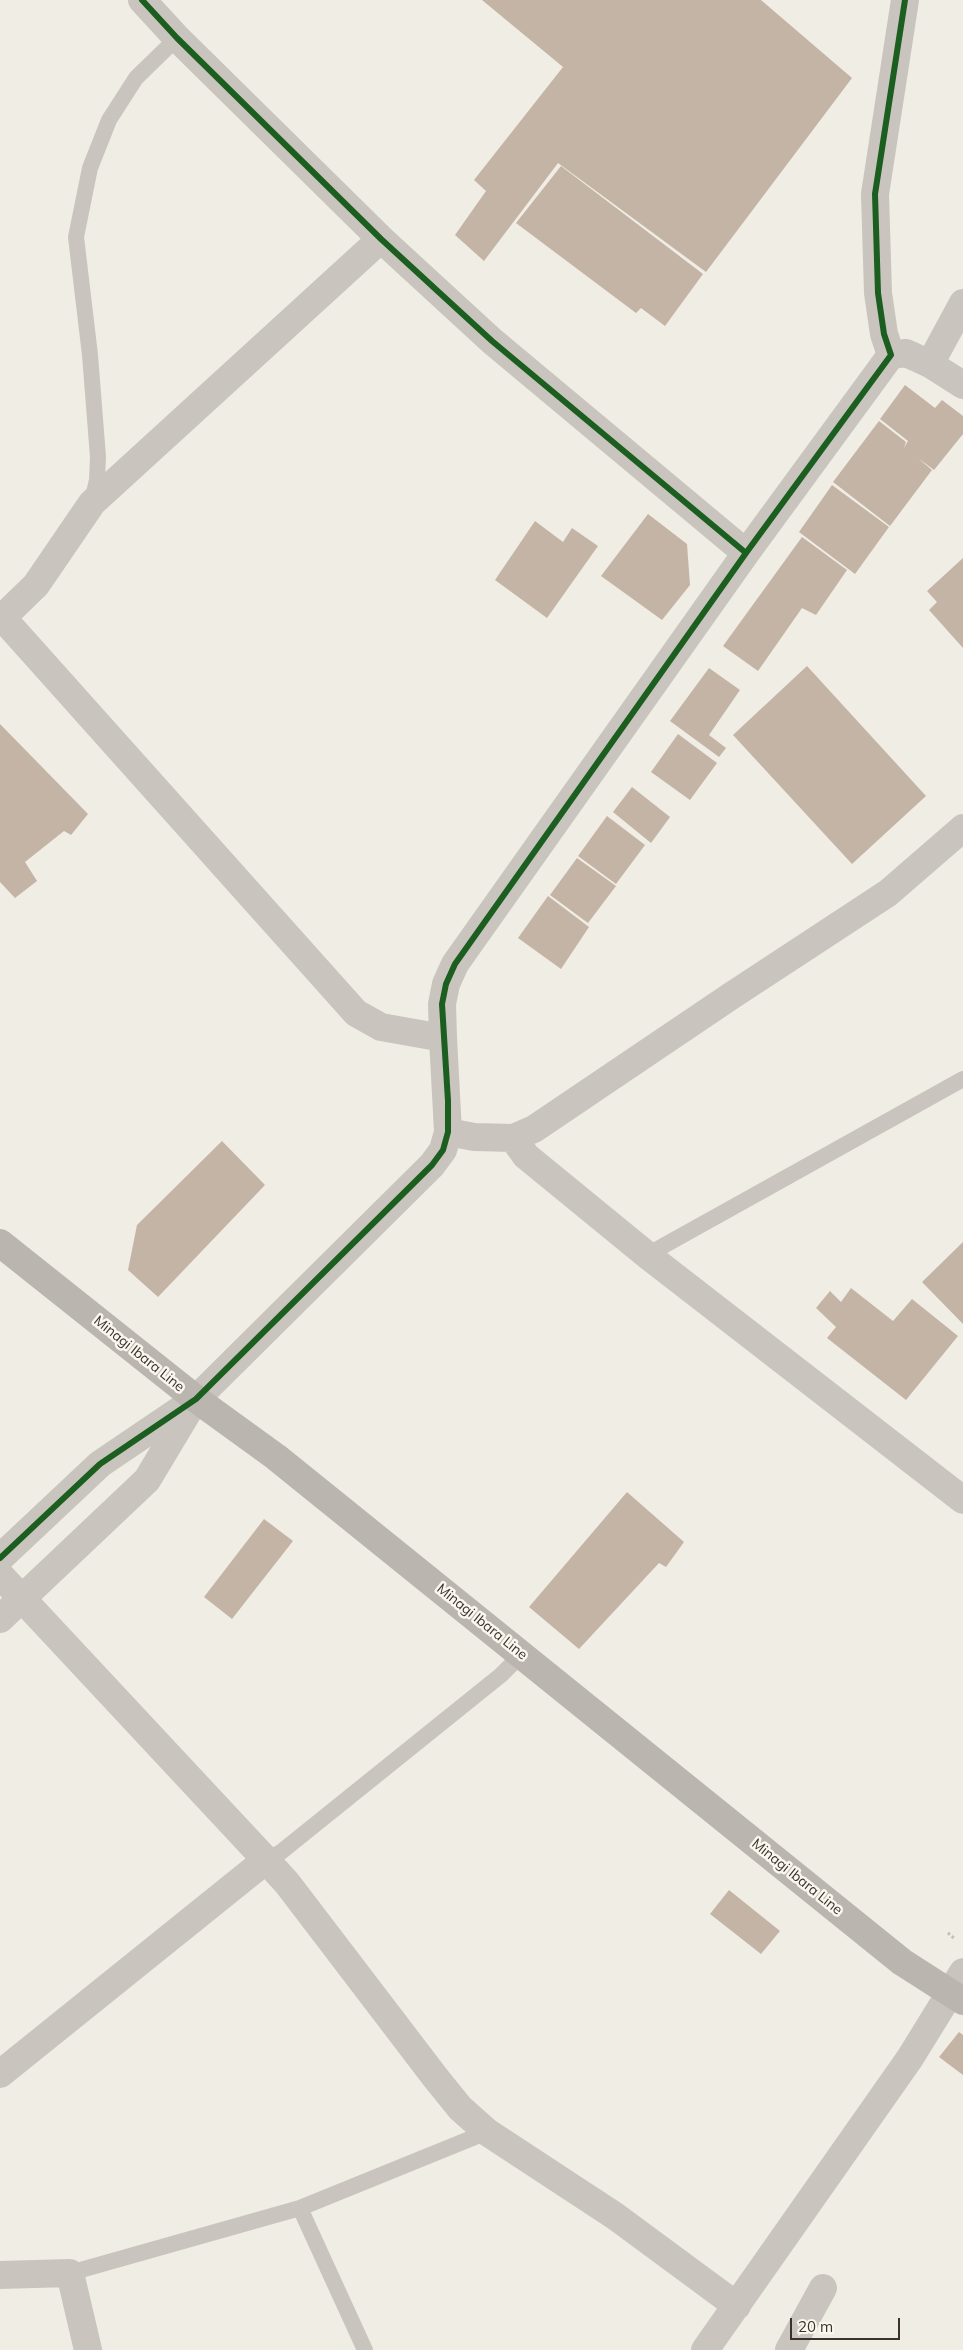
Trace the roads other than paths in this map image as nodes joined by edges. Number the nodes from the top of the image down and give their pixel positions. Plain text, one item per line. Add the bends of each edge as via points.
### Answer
1 (142, 0) edge
2 (905, 0) edge
3 (176, 38) junction
4 (381, 239) junction
5 (963, 303) edge
6 (891, 355) junction
7 (930, 364) junction
8 (963, 385) edge
9 (92, 503) junction
10 (746, 553) junction
11 (1, 617) edge
12 (963, 828) edge
13 (443, 1038) junction
14 (963, 1079) edge
15 (448, 1132) junction
16 (512, 1138) junction
17 (0, 1243) edge
18 (647, 1255) junction
19 (196, 1399) junction
20 (963, 1500) edge
21 (0, 1558) edge
22 (0, 1575) edge
23 (21, 1599) junction
24 (0, 1619) edge
25 (522, 1654) junction
26 (266, 1860) junction
27 (958, 1989) edge
28 (0, 2074) edge
29 (488, 2132) junction
30 (300, 2208) junction
31 (70, 2273) junction
32 (0, 2275) edge
33 (823, 2288) dead end
34 (738, 2306) junction
35 (88, 2350) edge
36 (365, 2350) edge
37 (705, 2350) edge
38 (789, 2350) edge

1 - 3 street
2 - 6 street via 875,194 878,292 884,334
3 - 4 street
3 - 9 lane via 136,78 109,120 90,168 76,237 98,457
4 - 9 street
4 - 10 street via 492,341
5 - 7 street
6 - 7 street via 906,353
6 - 10 street
7 - 8 street
9 - 11 street via 36,585
10 - 13 street via 455,964 442,1004
11 - 13 street via 356,1013 381,1027
12 - 16 street via 888,893 534,1129
13 - 15 street
14 - 18 lane
15 - 16 street via 474,1137
15 - 19 street via 444,1150 432,1165
16 - 18 street via 526,1156
17 - 19 main road, Minagi Ibara Line
18 - 20 street
19 - 21 street via 100,1464
19 - 23 street via 147,1480
19 - 25 main road, Minagi Ibara Line via 276,1457
22 - 23 street
23 - 24 street
23 - 26 street
25 - 26 lane via 501,1675 281,1852
25 - 27 main road, Minagi Ibara Line via 902,1962
26 - 28 street
26 - 29 street via 460,2108
27 - 34 street
29 - 30 lane
29 - 34 street via 615,2216
30 - 31 lane
30 - 36 lane
31 - 32 street
31 - 35 street
33 - 38 street
34 - 37 street

